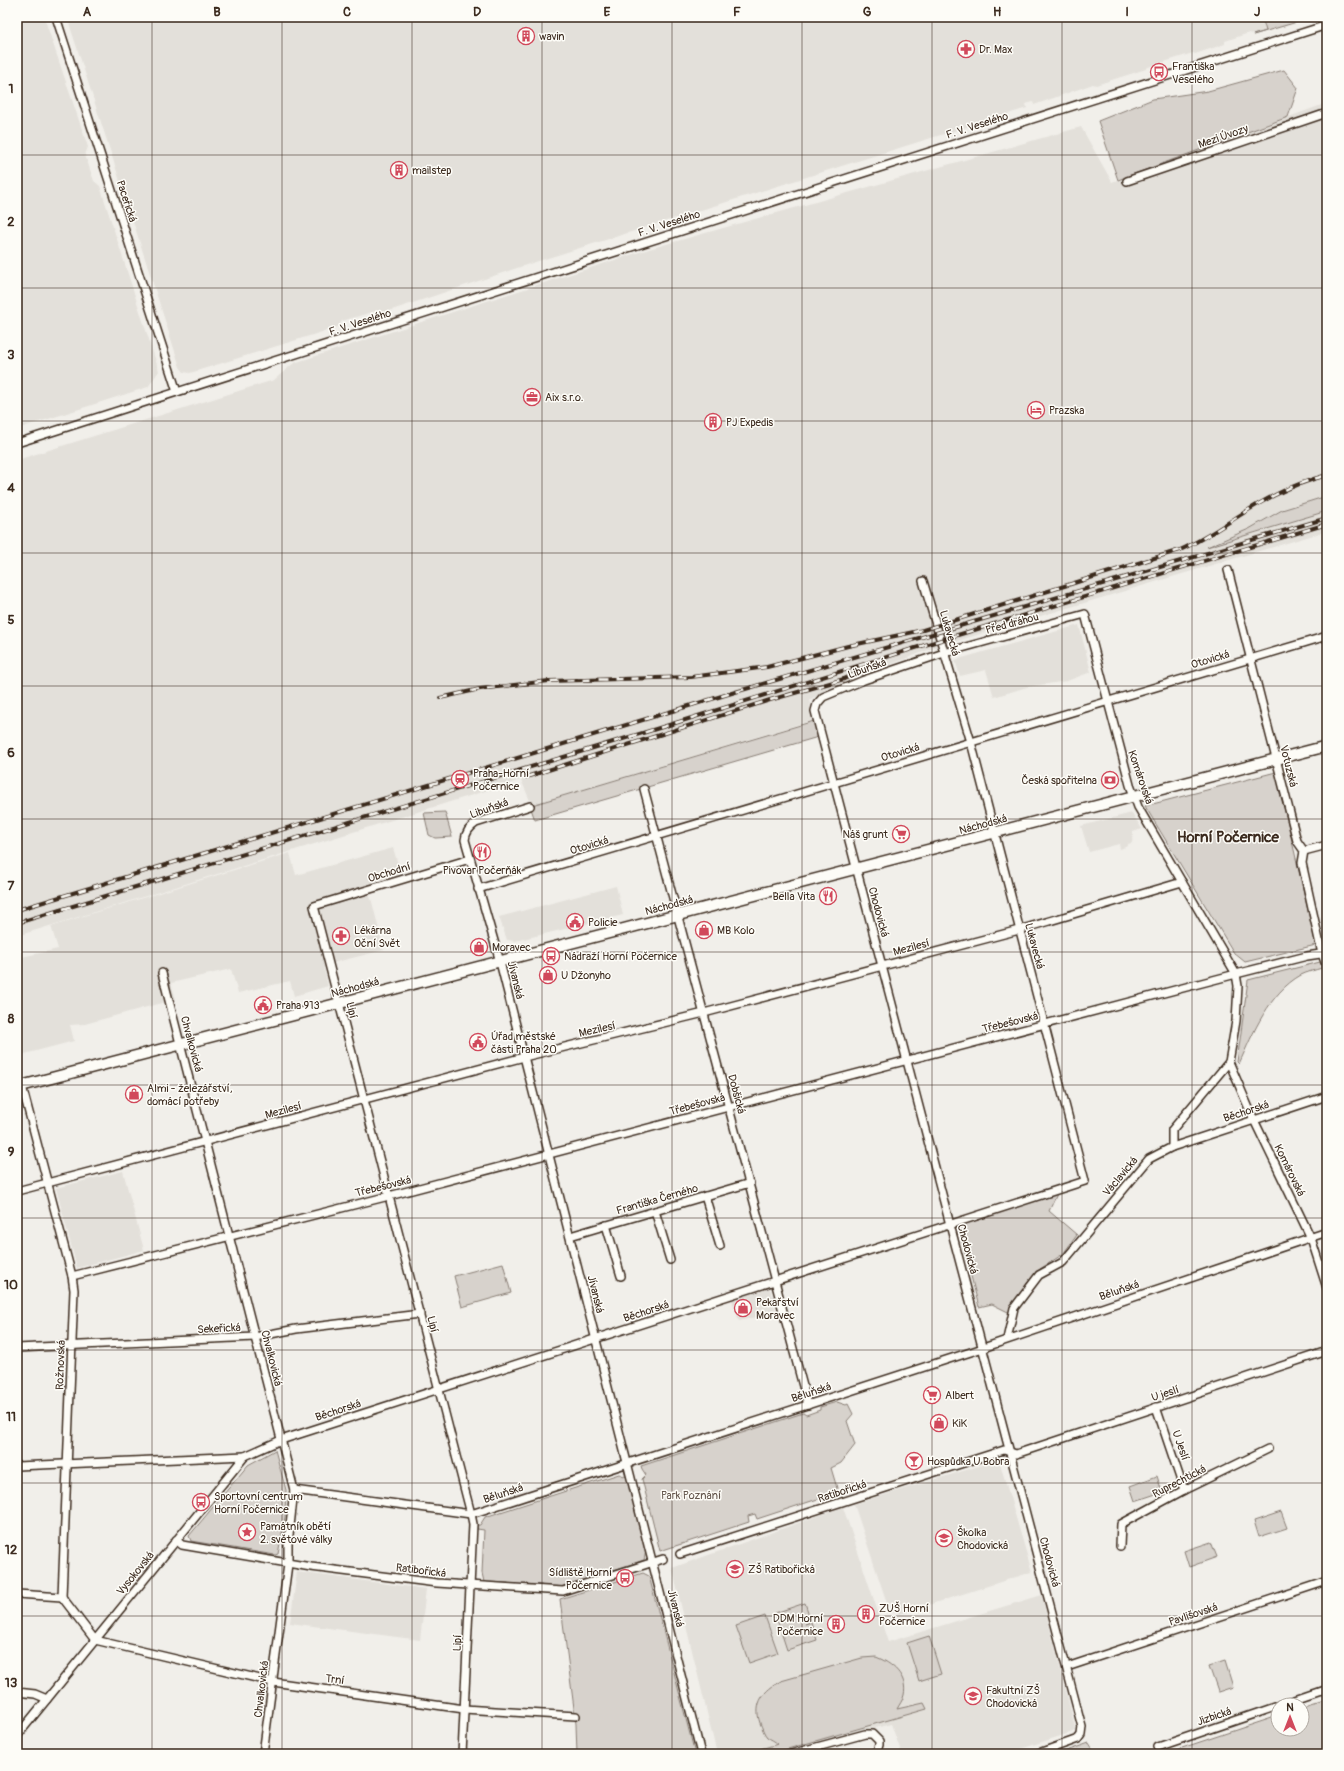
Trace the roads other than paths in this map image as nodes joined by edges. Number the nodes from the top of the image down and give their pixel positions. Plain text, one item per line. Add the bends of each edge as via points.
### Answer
1 (56, 17) edge
2 (1327, 25) edge
3 (1327, 113) edge
4 (1127, 181) dead end
5 (177, 392) junction
6 (17, 443) edge
7 (1228, 570) dead end
8 (923, 581) dead end
9 (1085, 614) joint
10 (1327, 636) edge
11 (944, 652) junction
12 (1250, 659) junction
13 (1107, 701) junction
14 (818, 720) joint
15 (971, 742) junction
16 (1327, 746) edge
17 (1276, 759) junction
18 (835, 783) junction
19 (644, 789) dead end
20 (1134, 796) junction
21 (530, 806) dead end
22 (994, 833) junction
23 (657, 836) junction
24 (465, 840) joint
25 (1327, 845) edge
26 (1304, 851) junction
27 (470, 859) junction
28 (856, 869) junction
29 (1182, 882) junction
30 (478, 889) junction
31 (314, 906) joint
32 (678, 915) junction
33 (1019, 930) junction
34 (1325, 953) edge
35 (500, 962) junction
36 (882, 966) junction
37 (1327, 967) edge
38 (162, 973) dead end
39 (1236, 974) junction
40 (339, 1003) junction
41 (704, 1013) junction
42 (1044, 1025) junction
43 (181, 1045) junction
44 (524, 1057) junction
45 (907, 1060) junction
46 (1229, 1062) junction
47 (20, 1087) edge
48 (1327, 1096) edge
49 (364, 1100) junction
50 (729, 1106) junction
51 (1254, 1120) junction
52 (206, 1142) junction
53 (1172, 1148) junction
54 (549, 1154) junction
55 (47, 1183) junction
56 (750, 1183) junction
57 (17, 1191) edge
58 (389, 1196) junction
59 (705, 1196) junction
60 (655, 1211) junction
61 (606, 1225) junction
62 (950, 1225) junction
63 (1327, 1232) edge
64 (230, 1236) junction
65 (570, 1236) junction
66 (1311, 1238) junction
67 (720, 1246) dead end
68 (670, 1260) dead end
69 (72, 1276) junction
70 (621, 1276) dead end
71 (776, 1281) junction
72 (1327, 1288) edge
73 (420, 1314) junction
74 (255, 1337) junction
75 (596, 1339) junction
76 (1007, 1339) junction
77 (72, 1346) junction
78 (17, 1348) edge
79 (982, 1348) junction
80 (1327, 1351) edge
81 (439, 1389) junction
82 (808, 1404) junction
83 (1156, 1407) junction
84 (281, 1440) junction
85 (1268, 1449) dead end
86 (1010, 1453) junction
87 (245, 1456) junction
88 (68, 1464) junction
89 (628, 1464) junction
90 (17, 1466) edge
91 (294, 1490) junction
92 (1184, 1490) junction
93 (471, 1514) junction
94 (176, 1540) junction
95 (1120, 1546) dead end
96 (680, 1554) dead end
97 (663, 1559) dead end
98 (653, 1562) junction
99 (288, 1564) junction
100 (1327, 1582) edge
101 (471, 1586) junction
102 (17, 1594) edge
103 (62, 1597) junction
104 (95, 1640) junction
105 (1067, 1667) junction
106 (273, 1682) junction
107 (1327, 1689) edge
108 (17, 1692) edge
109 (1303, 1697) edge
110 (47, 1699) junction
111 (464, 1708) junction
112 (1270, 1708) edge
113 (576, 1716) dead end
114 (17, 1736) edge
115 (1158, 1747) dead end
116 (263, 1754) edge
117 (462, 1754) edge
118 (701, 1754) edge
119 (791, 1754) edge
120 (876, 1754) edge
121 (1036, 1754) edge

1 - 5 street, Paceřická
2 - 5 street, F. V. Veselého
3 - 4 street, Mezi Úvozy
5 - 6 street, F. V. Veselého
7 - 12 street, Votuzská
8 - 11 street, Lukavecká
9 - 11 street, Před dráhou
9 - 13 street, Komárovská
10 - 12 street, Otovická
11 - 14 street, Libuňská via 823,697 815,711
11 - 15 street, Lukavecká
12 - 13 street, Otovická
12 - 17 street, Votuzská
13 - 15 street, Otovická
13 - 20 street, Komárovská
14 - 18 street, Chodovická
15 - 18 street, Otovická
15 - 22 street, Lukavecká
16 - 17 main road, Náchodská
17 - 20 main road, Náchodská
17 - 26 street, Votuzská via 1298,842
18 - 23 street, Otovická
18 - 28 street, Chodovická
19 - 23 street, Dobšická
20 - 22 main road, Náchodská
20 - 29 street, Komárovská
21 - 24 street, Libuňská via 476,823 466,833
22 - 28 main road, Náchodská
22 - 33 street, Lukavecká
23 - 30 street, Otovická
23 - 32 street, Dobšická
24 - 27 street, Jívanská
25 - 26 street
26 - 34 street, Votuzská via 1302,863
27 - 30 street, Jívanská
27 - 31 street, Obchodní
28 - 32 main road, Náchodská
28 - 36 street, Chodovická
29 - 33 street, Mezilesí
29 - 39 street, Komárovská
30 - 35 street, Jívanská
31 - 40 street, Lipí
32 - 35 main road, Náchodská
32 - 41 street, Dobšická
33 - 36 street, Mezilesí
33 - 42 street, Lukavecká
34 - 37 street, Votuzská
34 - 39 street, Třebešovská
35 - 40 main road, Náchodská
35 - 44 street, Jívanská
36 - 41 street, Mezilesí
36 - 45 street, Chodovická
38 - 43 street, Chvalkovická
39 - 42 street, Třebešovská
39 - 46 street via 1236,1014
40 - 43 main road, Náchodská
40 - 49 street, Lipí
41 - 44 street, Mezilesí
41 - 50 street, Dobšická
42 - 45 street, Třebešovská
42 - 62 street, Lukavecká via 1085,1181
43 - 47 main road, Náchodská
43 - 52 street, Chvalkovická
44 - 49 street, Mezilesí
44 - 54 street, Jívanská
45 - 50 street, Třebešovská
45 - 62 street, Chodovická
46 - 51 street, Komárovská
46 - 53 street via 1172,1130
47 - 55 street, Rožnovská
48 - 51 street, Běchorská
49 - 52 street, Mezilesí
49 - 58 street, Lipí
50 - 54 street, Třebešovská
50 - 56 street, Dobšická
51 - 53 street, Běchorská
51 - 66 street, Komárovská
52 - 55 street, Mezilesí
52 - 64 street, Chvalkovická
53 - 76 street, Václavická via 1149,1159 1063,1262 1039,1274 1014,1308
54 - 58 street, Třebešovská
54 - 65 street, Jívanská
55 - 57 street, Mezilesí
55 - 69 street, Rožnovská
56 - 59 street, Františka Černého
56 - 71 street, Dobšická
58 - 64 street, Třebešovská
58 - 73 street, Lipí
59 - 60 street, Františka Černého
59 - 67 street
60 - 61 street, Františka Černého
60 - 68 street
61 - 65 street, Františka Černého
61 - 70 street
62 - 71 street, Běchorská
62 - 79 street, Chodovická
63 - 66 street, Běluňská
64 - 69 street, Třebešovská
64 - 74 street, Chvalkovická
65 - 75 street, Jívanská
66 - 72 street, Komárovská
66 - 76 street, Běluňská
69 - 77 street, Rožnovská
71 - 75 street, Běchorská
71 - 82 street, Dobšická
73 - 74 street, Sekeřická via 296,1329
73 - 81 street, Lipí
74 - 77 street, Sekeřická
74 - 84 street, Chvalkovická
75 - 81 street, Běchorská
75 - 89 street, Jívanská
76 - 79 street, Běluňská
77 - 78 street, Sekeřická
77 - 88 street, Rožnovská
79 - 82 street, Běluňská
79 - 86 street, Chodovická
80 - 83 street, U jeslí
81 - 84 street, Běchorská
81 - 93 street, Lipí
82 - 89 street, Běluňská
83 - 86 street, U jeslí via 1016,1454
83 - 92 street, U Jeslí
84 - 87 street, Vysokovská
84 - 91 street, Chvalkovická
85 - 92 street, Ruprechtická
86 - 96 street, Ratibořická via 1004,1450
86 - 105 street, Chodovická
87 - 88 street
87 - 94 street, Vysokovská
88 - 90 street
88 - 103 street, Rožnovská
89 - 93 street, Běluňská
89 - 98 street, Jívanská
91 - 93 street, Běluňská
91 - 99 street, Chvalkovická
92 - 95 street, Ruprechtická via 1121,1524
93 - 101 street, Lipí
94 - 99 street, Ratibořická via 182,1546
94 - 104 street, Vysokovská
97 - 98 street, Ratibořická
98 - 101 street, Ratibořická via 563,1591
98 - 118 street, Jívanská
99 - 101 street, Ratibořická
99 - 106 street, Chvalkovická
100 - 105 street, Pavlišovská
101 - 111 street, Lipí
102 - 103 street
103 - 104 street
104 - 106 street, Trní
104 - 110 street, Vysokovská
105 - 121 street, Chodovická via 1082,1727 1081,1735 1076,1740
106 - 111 street, Trní
106 - 116 street, Chvalkovická
107 - 109 street, Jizbická
108 - 110 street via 36,1694
110 - 114 street, Vysokovská
111 - 113 street, Trní
111 - 117 street, Lipí
112 - 115 street, Jizbická
119 - 120 street via 865,1734 872,1734 879,1741

